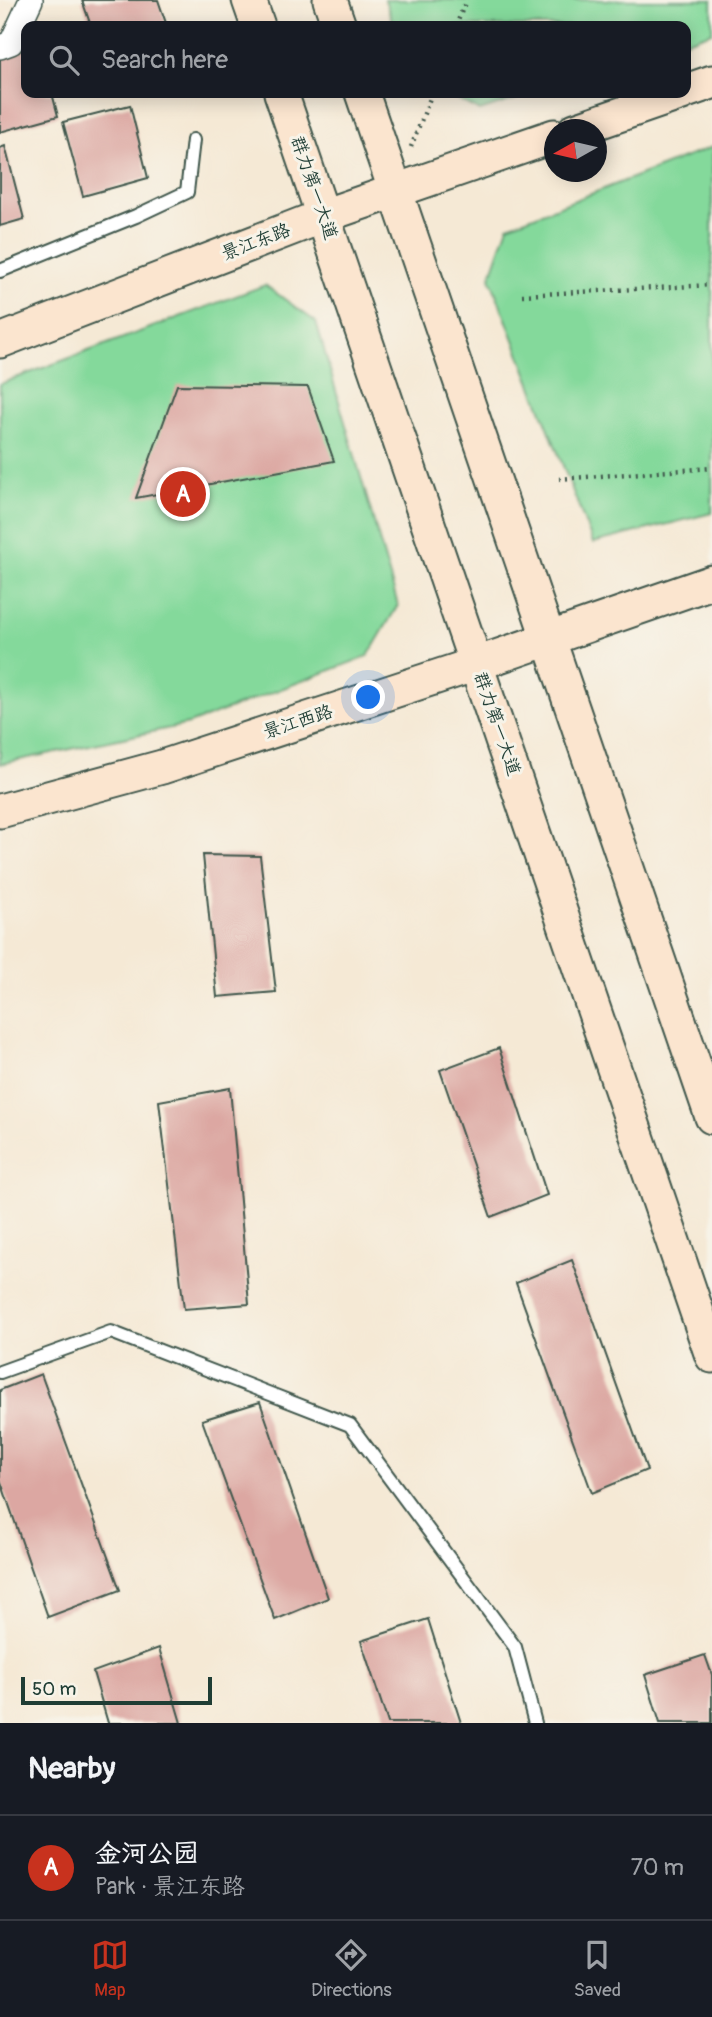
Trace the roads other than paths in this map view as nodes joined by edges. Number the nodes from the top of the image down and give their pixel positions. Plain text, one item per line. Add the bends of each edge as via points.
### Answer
1 (31, 0) edge
2 (249, 0) edge
3 (330, 0) edge
4 (21, 21) edge
5 (256, 21) edge
6 (337, 21) edge
7 (21, 22) edge
8 (0, 47) edge
9 (712, 82) edge
10 (691, 90) edge
11 (283, 98) edge
12 (364, 98) edge
13 (667, 98) edge
14 (607, 119) edge
15 (193, 140) dead end
16 (544, 140) edge
17 (395, 191) junction
18 (323, 216) junction
19 (0, 271) edge
20 (0, 341) edge
21 (712, 582) edge
22 (548, 639) junction
23 (476, 664) junction
24 (0, 811) edge
25 (712, 1117) edge
26 (712, 1356) edge
27 (0, 1372) edge
28 (536, 1723) edge

1 - 4 street
2 - 5 main road
3 - 6 main road
7 - 8 street via 11,43
9 - 10 main road
11 - 18 main road, 群力第一大道
12 - 17 main road
13 - 14 main road
15 - 19 lane via 187,192
16 - 17 main road, 景江东路
17 - 18 main road, 景江东路
17 - 22 main road
18 - 20 main road, 景江东路
18 - 23 main road, 群力第一大道
21 - 22 main road, 景江西路
22 - 23 main road, 景江西路
22 - 25 main road
23 - 24 main road, 景江西路 via 162,767
23 - 26 main road, 群力第一大道
27 - 28 lane via 111,1332 350,1425 514,1647

